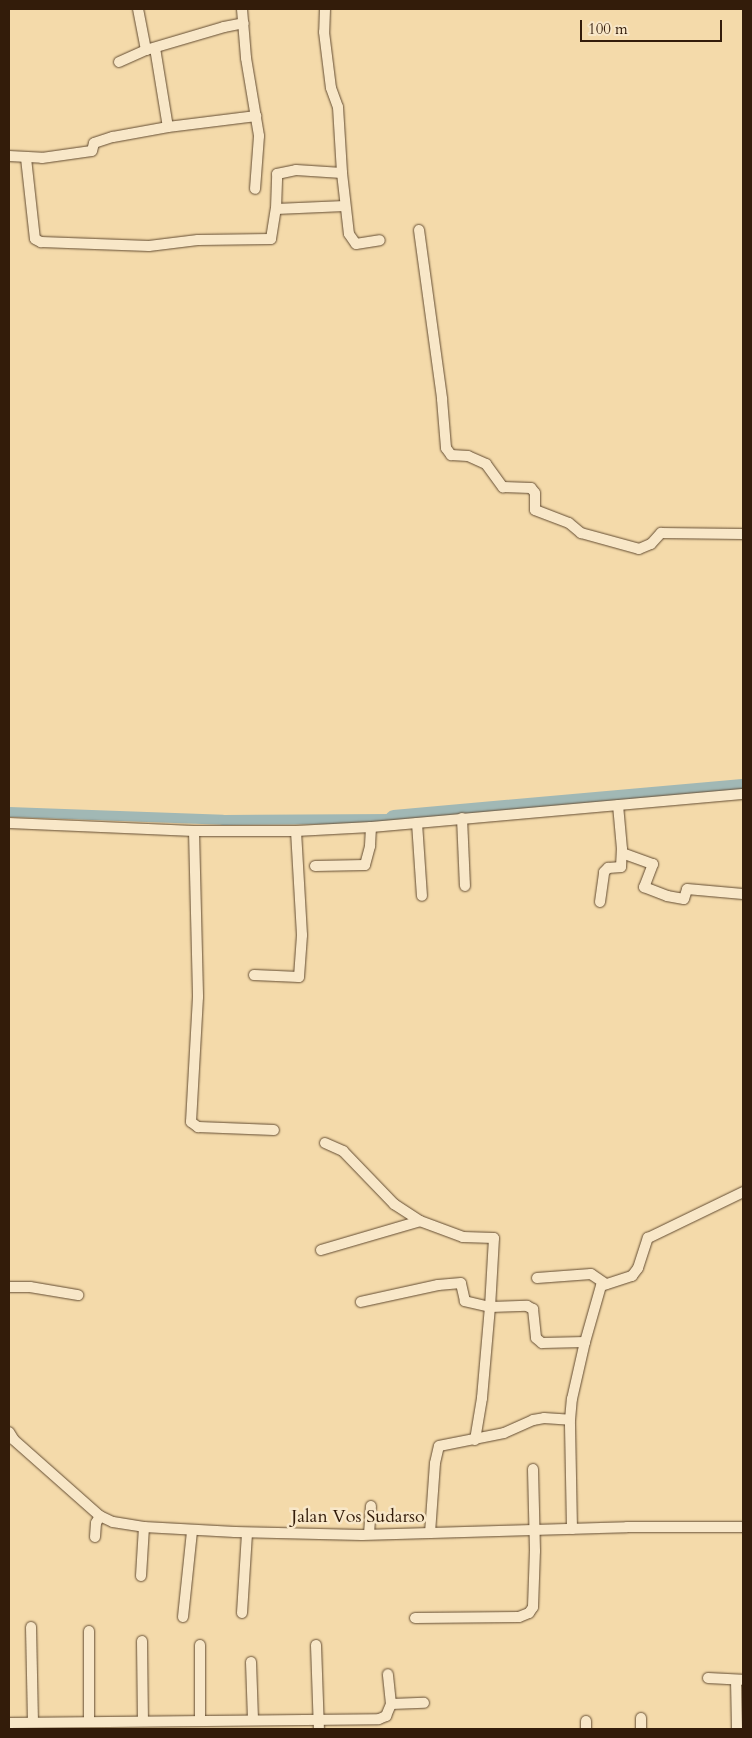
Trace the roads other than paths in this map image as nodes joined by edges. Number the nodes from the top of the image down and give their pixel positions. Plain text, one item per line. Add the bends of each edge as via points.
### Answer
1 (138, 9) edge
2 (242, 9) edge
3 (325, 9) edge
4 (244, 23) junction
5 (151, 49) junction
6 (119, 62) dead end
7 (256, 116) junction
8 (168, 127) junction
9 (9, 156) edge
10 (26, 158) junction
11 (342, 173) junction
12 (255, 189) dead end
13 (345, 206) junction
14 (276, 209) junction
15 (419, 230) dead end
16 (380, 240) dead end
17 (743, 534) edge
18 (743, 794) edge
19 (618, 805) junction
20 (462, 818) junction
21 (9, 823) edge
22 (417, 823) junction
23 (371, 827) junction
24 (194, 831) junction
25 (296, 831) junction
26 (622, 853) junction
27 (315, 866) dead end
28 (465, 886) dead end
29 (743, 894) edge
30 (422, 896) dead end
31 (600, 902) dead end
32 (254, 975) dead end
33 (274, 1130) dead end
34 (326, 1143) dead end
35 (743, 1192) edge
36 (420, 1221) junction
37 (322, 1250) dead end
38 (537, 1278) dead end
39 (606, 1284) junction
40 (9, 1287) edge
41 (78, 1295) dead end
42 (361, 1302) dead end
43 (490, 1307) junction
44 (585, 1342) junction
45 (570, 1420) junction
46 (9, 1432) edge
47 (476, 1440) junction
48 (533, 1469) dead end
49 (371, 1506) dead end
50 (100, 1516) junction
51 (144, 1527) junction
52 (743, 1527) edge
53 (572, 1529) junction
54 (533, 1530) junction
55 (192, 1531) junction
56 (430, 1532) junction
57 (247, 1533) junction
58 (369, 1534) junction
59 (95, 1537) dead end
60 (141, 1576) dead end
61 (242, 1613) dead end
62 (183, 1617) dead end
63 (415, 1618) dead end
64 (31, 1627) dead end
65 (89, 1630) dead end
66 (142, 1641) dead end
67 (200, 1645) dead end
68 (316, 1645) dead end
69 (251, 1662) dead end
70 (388, 1674) dead end
71 (708, 1678) dead end
72 (740, 1680) edge
73 (424, 1702) dead end
74 (391, 1704) junction
75 (641, 1718) dead end
76 (200, 1720) junction
77 (253, 1720) junction
78 (89, 1721) junction
79 (143, 1721) junction
80 (34, 1722) junction
81 (14, 1725) edge
82 (318, 1725) edge
83 (641, 1729) edge
84 (737, 1729) edge

1 - 5 street
2 - 4 street
3 - 11 street via 324,32 331,88 338,107
4 - 5 street
4 - 7 street
5 - 6 street
5 - 8 street
7 - 8 street
7 - 12 street via 259,136
8 - 10 street via 100,140 92,146 92,151
9 - 10 street
10 - 14 street via 35,239 41,242 149,246 198,240 271,239
11 - 13 street
11 - 14 street via 296,170 277,174
13 - 14 street
13 - 16 street via 349,234 356,244
15 - 17 street via 446,448 452,454 468,456 486,464 504,487 531,488 535,493 535,510 569,523 581,533 606,540 639,549 652,544 661,533
18 - 19 street
19 - 20 street via 547,816
19 - 26 street
20 - 22 street
20 - 28 street
21 - 24 street
22 - 23 street
22 - 30 street
23 - 25 street
23 - 27 street via 364,865
24 - 25 street
24 - 33 street via 198,997 191,1122 198,1127
25 - 32 street via 302,935 299,977
26 - 29 street via 653,864 644,887 667,896 684,899 687,889
26 - 31 street via 621,866 604,872
34 - 36 street via 342,1151 394,1204
35 - 39 street via 648,1238 632,1276
36 - 37 street
36 - 43 street via 463,1237 494,1238
38 - 39 street via 591,1274
39 - 44 street via 601,1286
40 - 41 street
42 - 43 street via 438,1284 461,1283 465,1301
43 - 44 street via 527,1306 533,1310 536,1338 542,1343
43 - 47 street
44 - 45 street
45 - 47 street via 533,1420 504,1433
45 - 53 street
46 - 50 street, Jalan Vos Sudarso
47 - 56 street via 439,1446
48 - 54 street
49 - 58 street
50 - 51 street, Jalan Vos Sudarso via 113,1522
50 - 59 street
51 - 55 street, Jalan Vos Sudarso
51 - 60 street
52 - 53 street, Jalan Vos Sudarso
53 - 54 street, Jalan Vos Sudarso
54 - 56 street, Jalan Vos Sudarso
54 - 63 street via 533,1607 529,1613 519,1617
55 - 57 street, Jalan Vos Sudarso
55 - 62 street
56 - 58 street, Jalan Vos Sudarso
57 - 58 street, Jalan Vos Sudarso
57 - 61 street
64 - 80 street
65 - 78 street
66 - 79 street
67 - 76 street
68 - 82 street
69 - 77 street
70 - 74 street
71 - 72 street
72 - 84 street
73 - 74 street
74 - 82 street via 386,1716 379,1720
75 - 83 street
76 - 77 street
76 - 79 street
77 - 82 street
78 - 79 street
78 - 80 street
80 - 81 street

